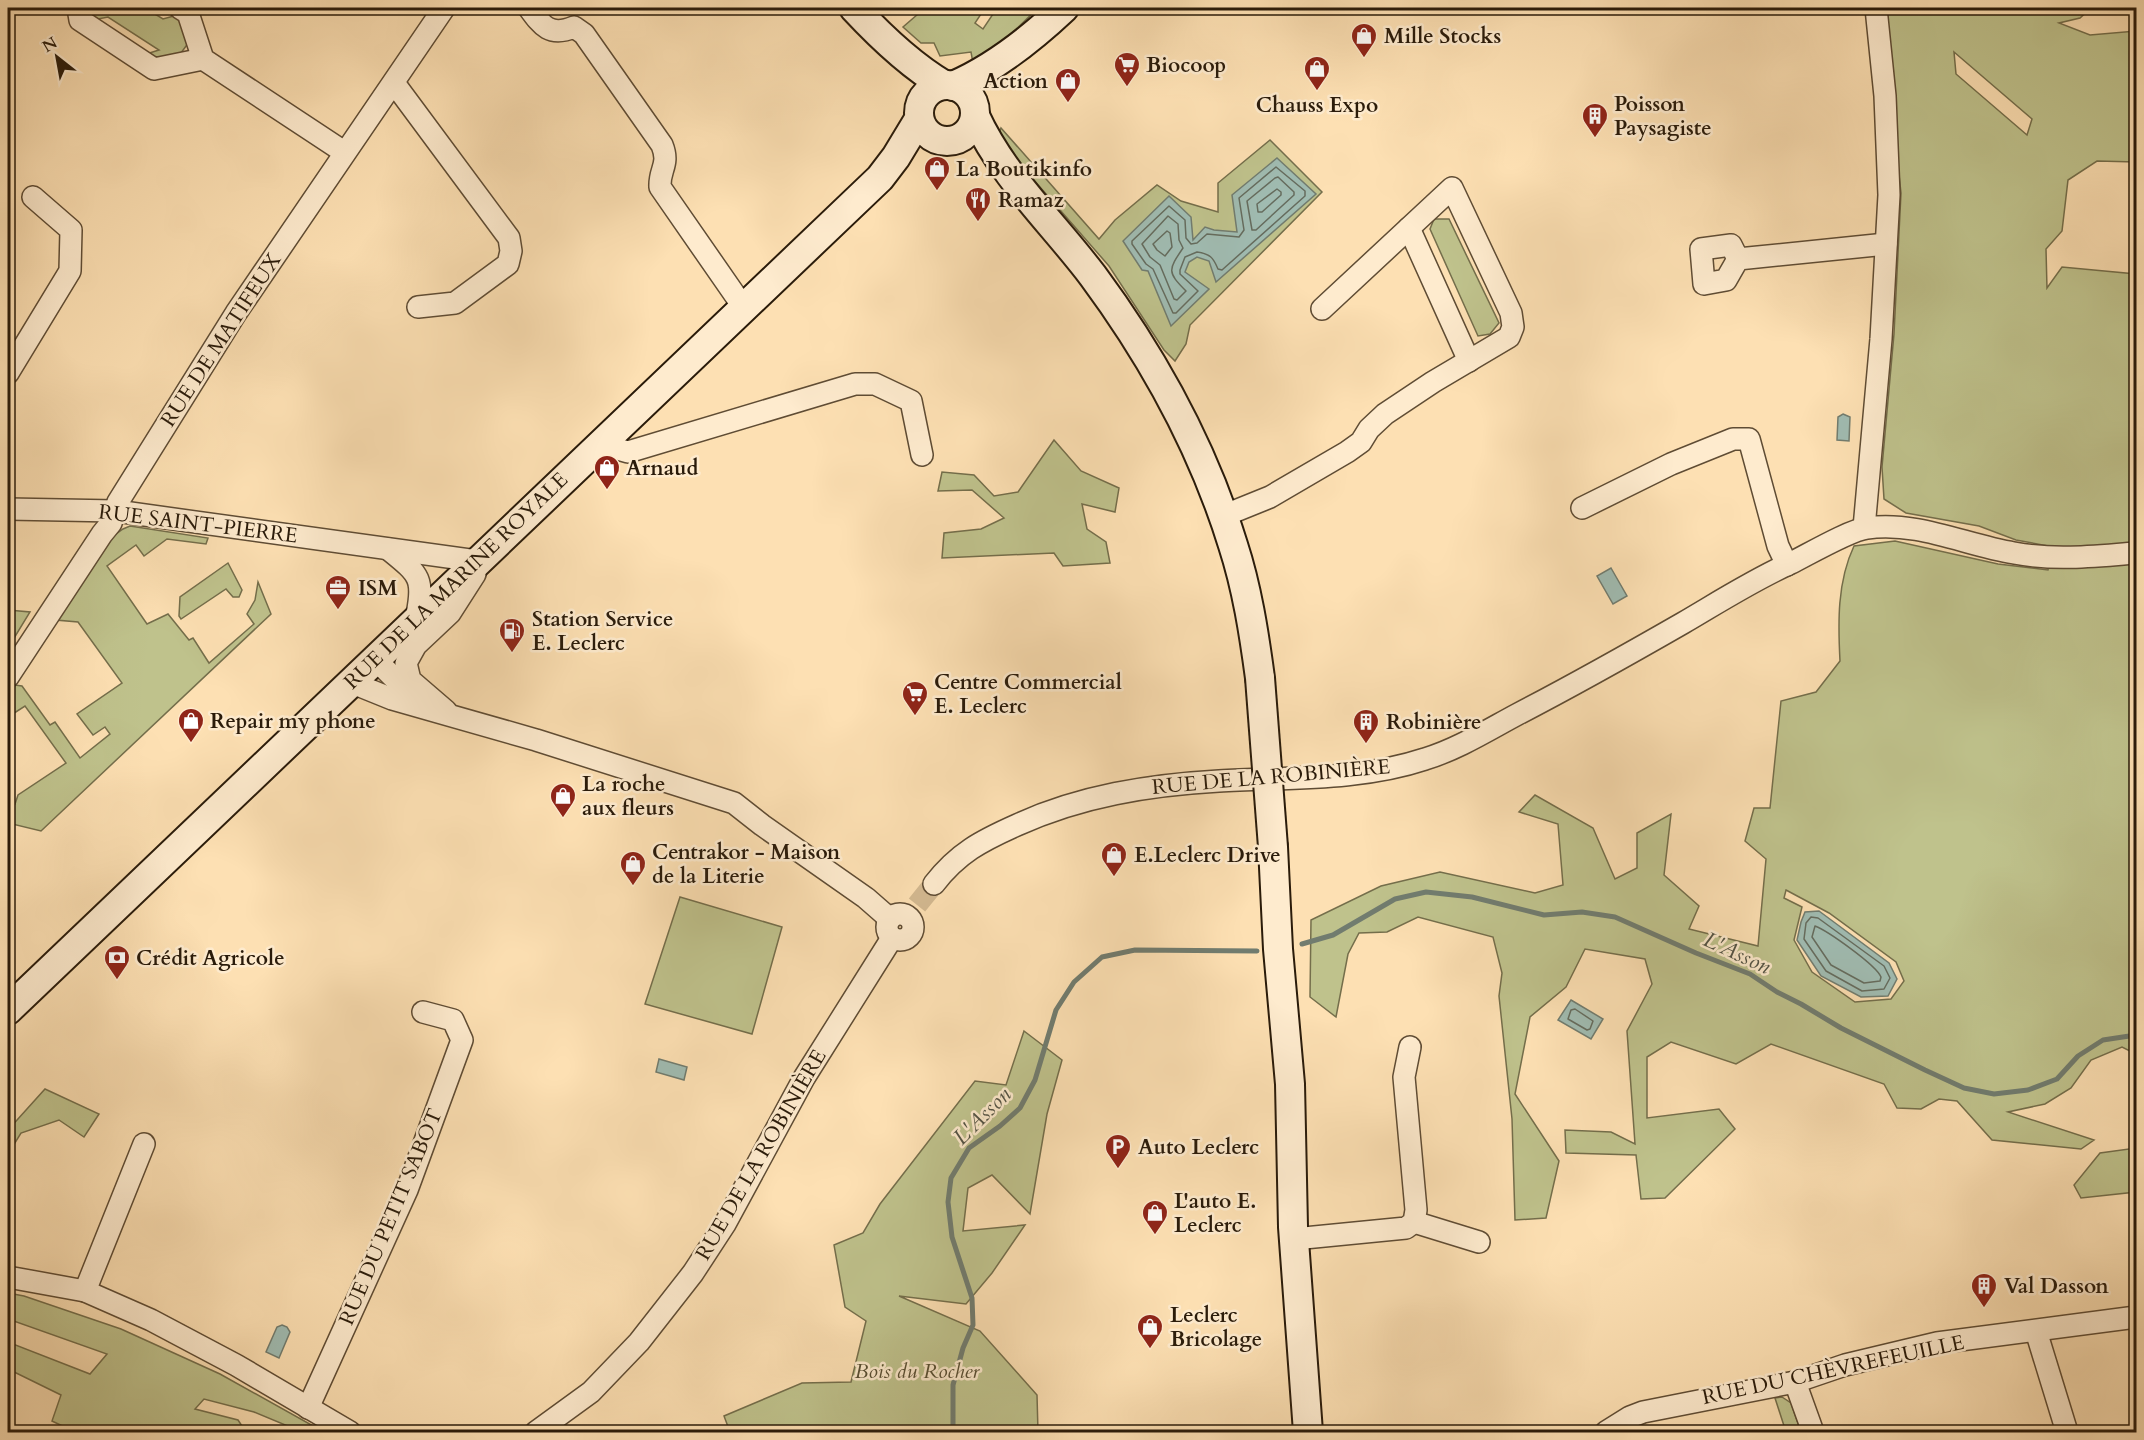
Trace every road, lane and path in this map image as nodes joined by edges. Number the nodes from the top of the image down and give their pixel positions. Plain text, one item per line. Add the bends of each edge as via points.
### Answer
1 (78, 8) edge
2 (180, 8) edge
3 (444, 8) edge
4 (529, 8) edge
5 (855, 8) edge
6 (1064, 8) edge
7 (1876, 8) edge
8 (879, 35) junction
9 (1032, 38) junction
10 (203, 59) junction
11 (394, 83) junction
12 (949, 86) junction
13 (919, 113) junction
14 (975, 113) junction
15 (947, 142) junction
16 (345, 152) junction
17 (880, 178) junction
18 (1022, 192) junction
19 (33, 197) dead end
20 (1410, 228) junction
21 (1886, 244) junction
22 (1738, 259) dead end
23 (418, 307) dead end
24 (744, 308) junction
25 (1322, 309) dead end
26 (1469, 361) junction
27 (8, 373) edge
28 (603, 441) junction
29 (922, 455) dead end
30 (8, 508) edge
31 (1582, 508) dead end
32 (116, 512) junction
33 (1223, 516) junction
34 (1864, 528) junction
35 (387, 549) junction
36 (2136, 553) edge
37 (484, 555) junction
38 (1787, 564) junction
39 (416, 619) junction
40 (375, 659) junction
41 (8, 677) edge
42 (350, 682) junction
43 (451, 715) junction
44 (934, 884) tunnel mouth
45 (8, 1010) edge
46 (423, 1012) dead end
47 (1410, 1047) dead end
48 (144, 1144) dead end
49 (1414, 1222) junction
50 (1294, 1239) junction
51 (1479, 1242) dead end
52 (8, 1277) edge
53 (85, 1292) junction
54 (2136, 1317) edge
55 (2036, 1331) junction
56 (1795, 1382) junction
57 (308, 1408) junction
58 (350, 1432) edge
59 (536, 1432) edge
60 (1308, 1432) edge
61 (1606, 1432) edge
62 (1813, 1432) edge
63 (2067, 1432) edge

1 - 10 street via 80,20 154,69
2 - 10 street via 188,13
3 - 11 street, RUE DE MATIFEUX
4 - 24 street via 555,32 574,27 584,34 662,145 667,157 660,187
5 - 8 main road
6 - 9 main road
7 - 21 street via 1885,96 1889,195
8 - 12 main road via 928,76
8 - 13 main road via 900,67
9 - 12 main road via 974,77
9 - 14 main road
10 - 16 street
11 - 16 street, RUE DE MATIFEUX
11 - 23 street via 509,238 511,250 508,264 455,303
12 - 13 main road via 928,92
12 - 14 main road via 968,95
13 - 15 main road via 928,135
13 - 17 main road, RUE DE LA MARINE ROYALE
14 - 15 main road via 974,123 964,136
14 - 18 main road
15 - 17 main road, RUE DE LA MARINE ROYALE
15 - 18 main road via 971,154
16 - 32 street, RUE DE MATIFEUX via 236,313 117,502
17 - 24 main road, RUE DE LA MARINE ROYALE
18 - 33 main road via 1064,240 1133,333 1168,391
19 - 27 street via 71,230 70,271
20 - 25 street
20 - 26 street
20 - 26 street via 1452,188 1511,313 1513,327 1509,337
21 - 22 street
21 - 34 street
24 - 28 main road, RUE DE LA MARINE ROYALE
26 - 33 street via 1385,414 1347,452 1270,497
28 - 29 street via 628,452 855,384 875,384 911,401
28 - 37 main road, RUE DE LA MARINE ROYALE
30 - 32 street, RUE SAINT-PIERRE
31 - 38 street via 1681,460 1733,439 1749,439 1778,546
32 - 35 street, RUE SAINT-PIERRE
32 - 41 street, RUE DE MATIFEUX
33 - 50 main road, bridge via 1252,621 1260,678 1290,1084
34 - 36 street via 1913,528 2049,559
34 - 38 street, RUE DE LA ROBINIÈRE
35 - 37 street, RUE SAINT-PIERRE
35 - 39 street via 408,565 419,581 422,595
37 - 39 main road, RUE DE LA MARINE ROYALE
37 - 43 street via 450,613 416,645 406,663 410,680
38 - 44 street, RUE DE LA ROBINIÈRE via 1574,685 1460,745 1425,759 1389,769 1333,776 1136,789 1084,801 1047,812 982,841 947,867
39 - 40 main road, RUE DE LA MARINE ROYALE
40 - 42 main road, RUE DE LA MARINE ROYALE
40 - 43 street via 406,690
42 - 43 street via 392,699
42 - 45 main road, RUE DE LA MARINE ROYALE
43 - 59 street, RUE DE LA ROBINIÈRE via 734,803 884,911 902,919 804,1078 725,1224 693,1273 639,1342 591,1392
46 - 57 street, RUE DU PETIT SABOT via 453,1020 462,1040 407,1190
47 - 49 street via 1404,1077
48 - 53 street
49 - 50 street via 1406,1228
49 - 51 street
50 - 60 main road
52 - 53 street
53 - 57 street via 151,1320
54 - 55 street, RUE DU CHÈVREFEUILLE
55 - 56 street, RUE DU CHÈVREFEUILLE via 1937,1343 1845,1365
55 - 63 street
56 - 61 street, RUE DU CHÈVREFEUILLE via 1650,1410
56 - 62 street
57 - 58 street

